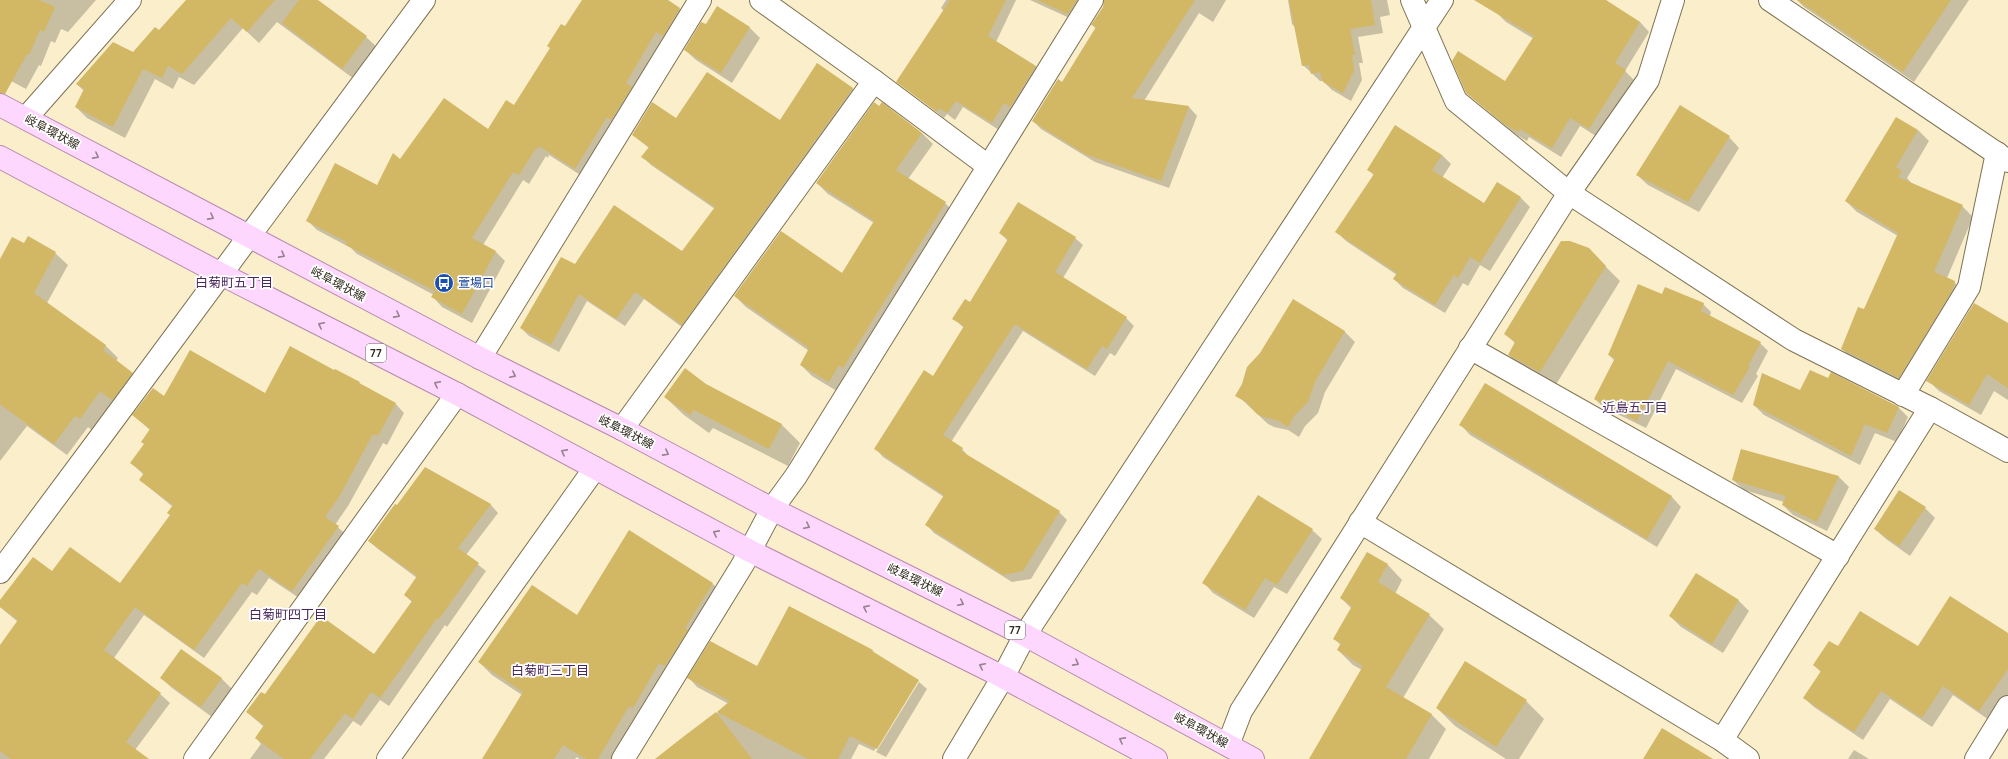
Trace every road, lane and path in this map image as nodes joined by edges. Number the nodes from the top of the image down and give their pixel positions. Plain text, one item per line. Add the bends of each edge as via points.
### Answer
1 (130, 0) edge
2 (424, 0) edge
3 (700, 0) edge
4 (761, 0) edge
5 (1092, 0) edge
6 (1412, 0) edge
7 (1442, 0) edge
8 (1673, 0) edge
9 (1770, 0) edge
10 (1424, 28) junction
11 (874, 81) junction
12 (0, 105) edge
13 (26, 118) junction
14 (0, 157) edge
15 (2002, 157) edge
16 (988, 166) junction
17 (1569, 193) junction
18 (248, 237) junction
19 (221, 274) junction
20 (1470, 348) junction
21 (480, 358) junction
22 (457, 394) junction
23 (1903, 395) junction
24 (1930, 408) junction
25 (622, 429) junction
26 (2008, 451) edge
27 (595, 468) junction
28 (772, 509) junction
29 (1360, 522) junction
30 (750, 551) junction
31 (1838, 556) junction
32 (0, 572) edge
33 (1025, 635) junction
34 (1004, 677) junction
35 (2008, 707) edge
36 (1722, 740) junction
37 (1228, 744) junction
38 (195, 759) edge
39 (388, 759) edge
40 (622, 759) edge
41 (954, 759) edge
42 (1156, 759) edge
43 (1253, 759) edge
44 (1748, 759) edge
45 (1976, 759) edge

1 - 13 street
2 - 18 street
3 - 21 street
4 - 11 street
5 - 16 street
6 - 10 street
7 - 10 street
8 - 17 street via 1648,80
9 - 15 street
10 - 17 street via 1456,101
10 - 33 street
11 - 16 street
11 - 25 street
12 - 13 main road, 岐阜環状線 / 77
13 -> 18 main road, 岐阜環状線 / 77
14 - 19 main road, 77
15 - 23 street via 1969,287
16 - 28 street via 796,476
17 - 20 street
17 - 23 street via 1794,340
18 - 19 street
18 -> 21 main road, 岐阜環状線 / 77
22 -> 19 main road, 77
19 - 32 street
20 - 29 street
20 - 31 street
21 -> 25 main road, 岐阜環状線 / 77
27 -> 22 main road, 77
22 - 38 street
23 - 24 street
24 - 26 street
24 - 31 street
25 -> 28 main road, 岐阜環状線 / 77
30 -> 27 main road, 77
27 - 39 street
28 - 30 street
28 -> 33 main road, 岐阜環状線 / 77
29 - 36 street
29 - 37 street via 1241,711
34 -> 30 main road, 77
30 - 40 street
31 - 36 street
33 - 34 street
33 -> 37 main road, 岐阜環状線 / 77
34 - 41 street
42 -> 34 main road, 77
35 - 45 street
36 - 44 street
37 - 43 main road, 岐阜環状線 / 77

